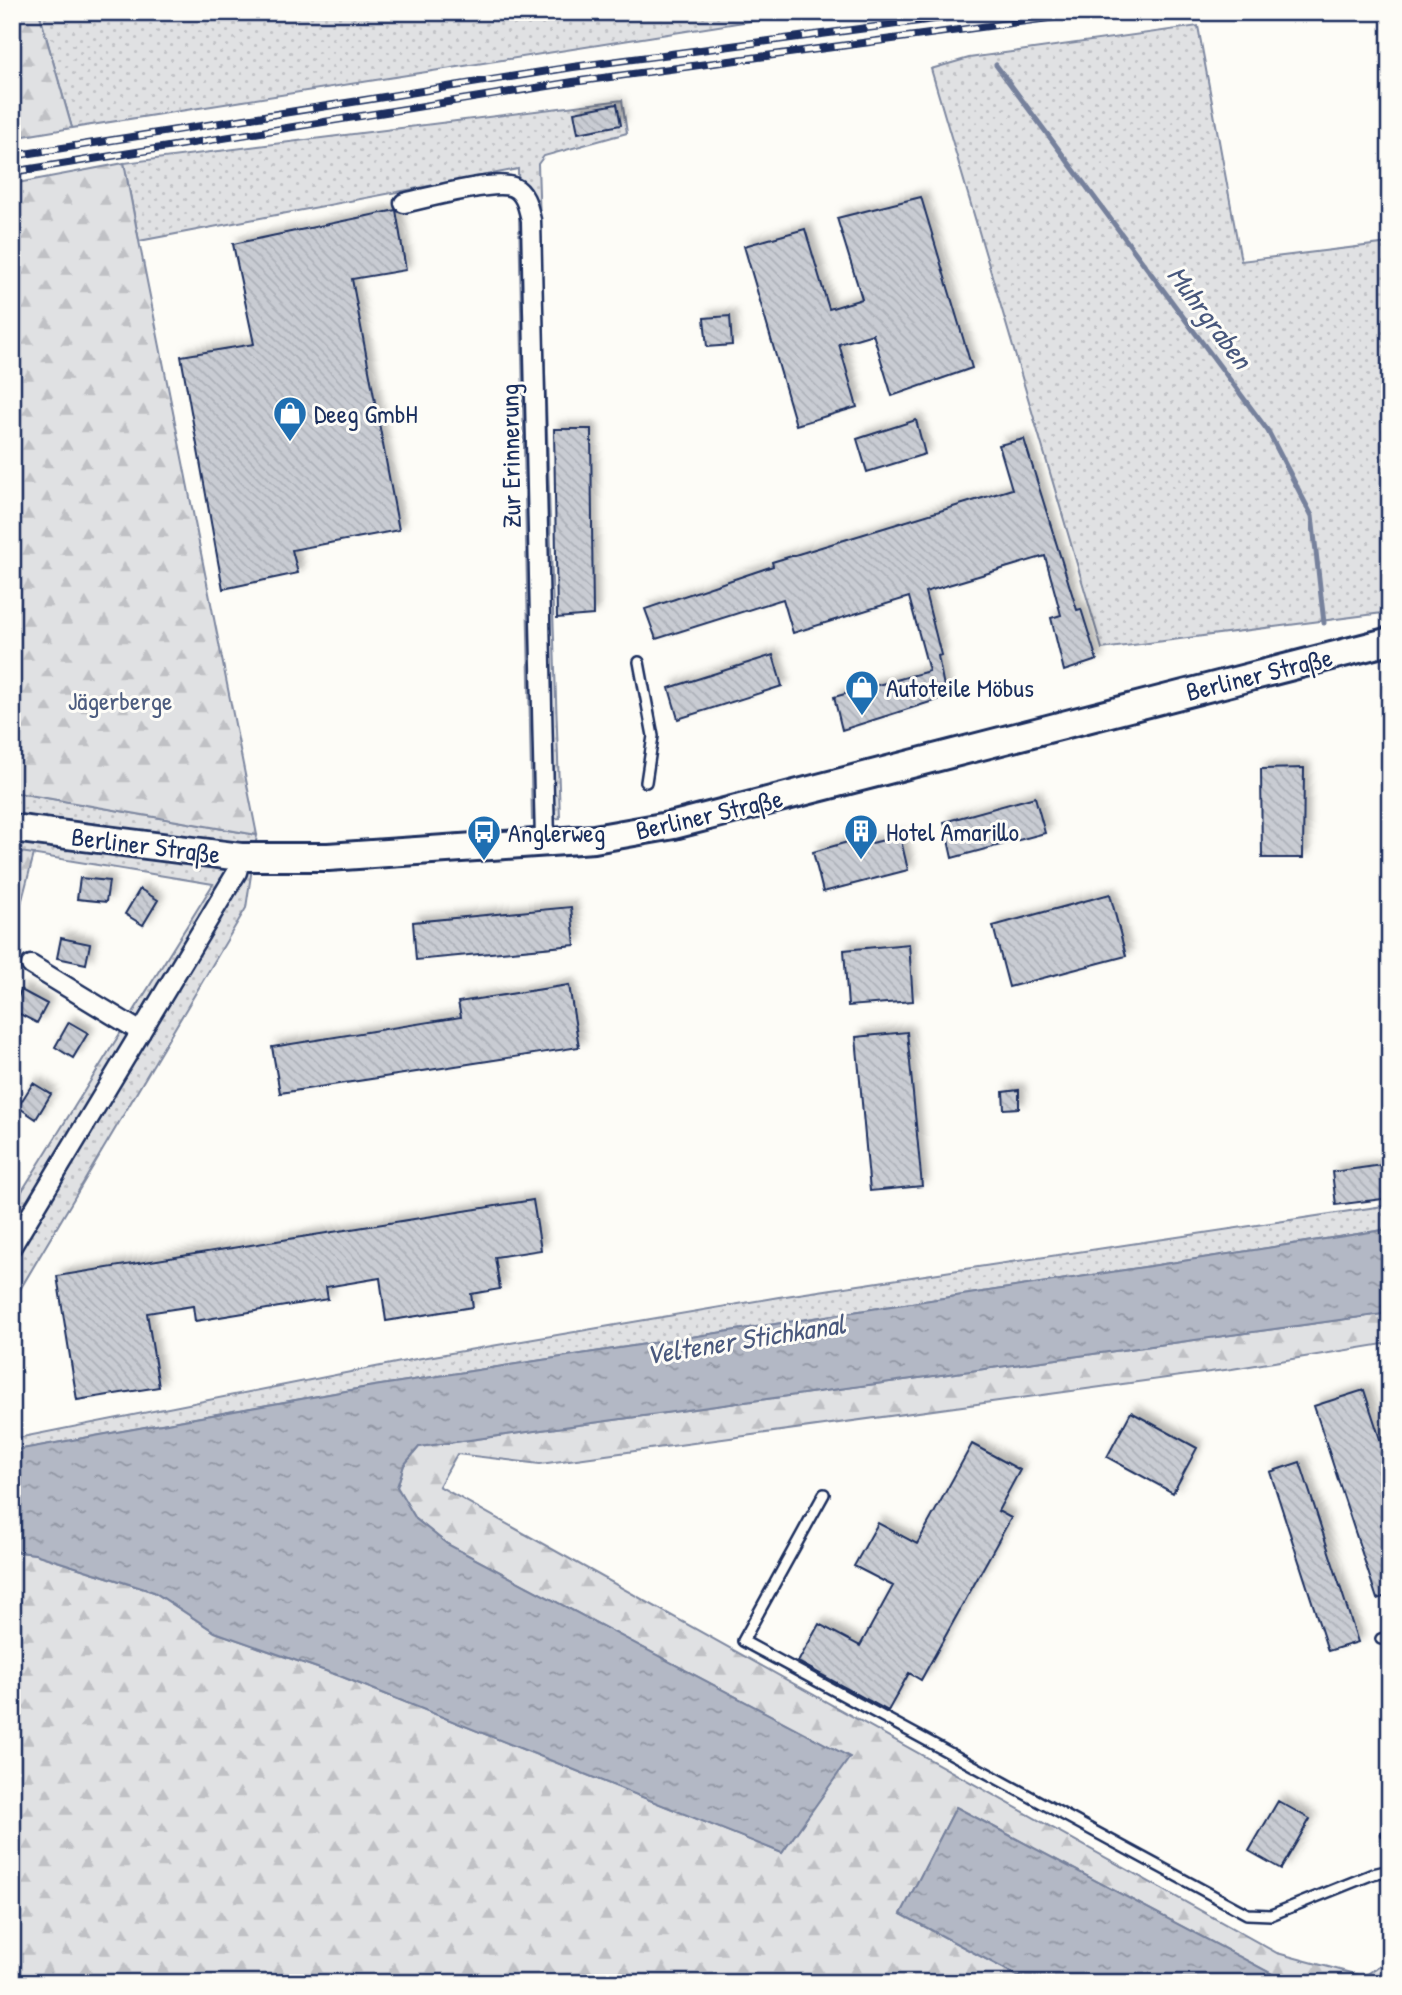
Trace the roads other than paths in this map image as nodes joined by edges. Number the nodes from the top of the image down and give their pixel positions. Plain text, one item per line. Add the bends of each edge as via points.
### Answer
1 (404, 203) dead end
2 (1390, 641) edge
3 (639, 662) dead end
4 (646, 782) dead end
5 (12, 828) edge
6 (545, 841) junction
7 (241, 857) junction
8 (31, 965) dead end
9 (141, 1032) junction
10 (12, 1246) edge
11 (824, 1494) dead end
12 (1390, 1870) edge

1 - 6 street, Zur Erinnerung via 496,184 514,187 526,200 531,220
2 - 6 main road, Berliner Straße via 674,825 594,839
3 - 4 lane via 653,736
5 - 7 main road, Berliner Straße
6 - 7 main road, Berliner Straße via 424,852
7 - 9 street via 237,872
8 - 9 street
9 - 10 street
11 - 12 lane via 743,1641 1247,1914 1271,1915

